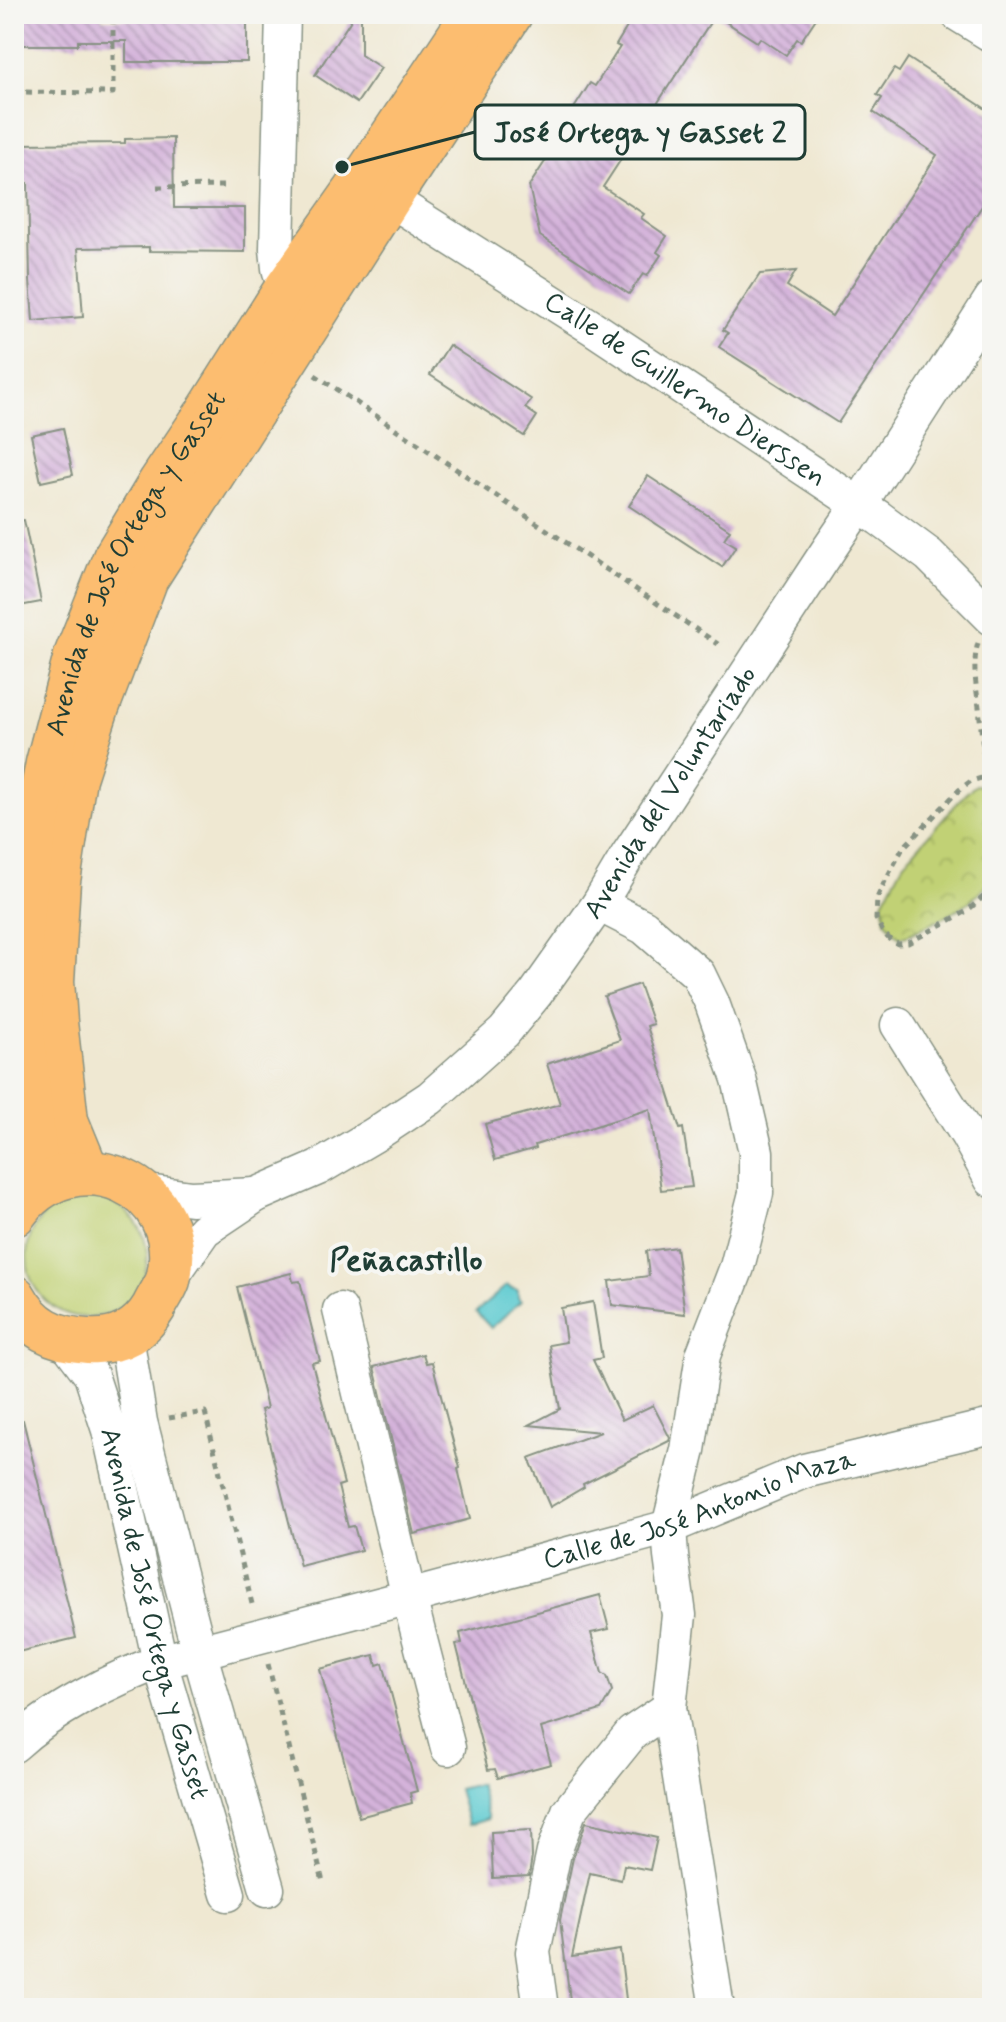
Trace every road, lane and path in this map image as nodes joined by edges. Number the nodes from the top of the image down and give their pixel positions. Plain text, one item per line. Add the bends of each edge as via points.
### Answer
1 (113, 14) edge
2 (283, 14) edge
3 (474, 14) edge
4 (510, 14) edge
5 (958, 14) edge
6 (992, 35) edge
7 (14, 92) edge
8 (223, 186) dead end
9 (157, 187) dead end
10 (375, 191) junction
11 (285, 291) junction
12 (992, 298) edge
13 (311, 372) dead end
14 (859, 505) junction
15 (988, 626) edge
16 (718, 644) dead end
17 (985, 777) junction
18 (992, 782) edge
19 (992, 889) edge
20 (599, 904) junction
21 (898, 1025) dead end
22 (87, 1172) junction
23 (992, 1180) edge
24 (140, 1191) junction
25 (256, 1195) junction
26 (26, 1201) edge
27 (167, 1283) junction
28 (17, 1307) edge
29 (340, 1310) dead end
30 (126, 1336) junction
31 (64, 1339) junction
32 (992, 1426) edge
33 (669, 1527) junction
34 (409, 1597) junction
35 (199, 1651) junction
36 (160, 1662) junction
37 (669, 1708) junction
38 (19, 1730) edge
39 (448, 1748) dead end
40 (267, 1889) dead end
41 (228, 1894) dead end
42 (541, 2008) edge
43 (717, 2008) edge

1 - 7 path via 113,93
2 - 11 street via 277,249
3 - 10 main road, Avenida de José Ortega y Gasset
4 - 10 main road, Avenida de José Ortega y Gasset
5 - 6 street
8 - 9 path
10 - 11 main road, Avenida de José Ortega y Gasset
10 - 14 street, Calle de Guillermo Dierssen
10 - 22 main road, Avenida de José Ortega y Gasset via 146,578 74,778 58,881 52,981 66,1121
11 - 26 main road, Avenida de José Ortega y Gasset via 115,558 76,656 48,763 21,930
12 - 14 street, Avenida del Voluntariado
13 - 16 path
14 - 15 street, Calle de Guillermo Dierssen via 929,555
14 - 20 street, Avenida del Voluntariado
15 - 17 path via 977,645 975,682
17 - 18 path
17 - 19 path via 959,790 903,848 877,898 876,919 891,941 908,943 967,911
20 - 25 street, Avenida del Voluntariado via 504,1032 430,1098 318,1168
20 - 33 street via 644,927 698,974 739,1079 756,1152 756,1193 737,1267 703,1355
21 - 23 street
22 - 24 main road via 114,1177
22 - 26 main road via 61,1176
24 - 25 street, Avenida del Voluntariado via 191,1198
24 - 27 main road via 168,1232
25 - 27 street, Avenida del Voluntariado via 204,1230
27 - 30 main road via 149,1314
28 - 31 main road via 41,1329
29 - 34 street
30 - 31 main road via 92,1342
30 - 35 street, Avenida de José Ortega y Gasset via 140,1422
31 - 36 street, Avenida de José Ortega y Gasset via 91,1375 109,1430
32 - 33 street, Calle de José Antonio Maza via 804,1471
33 - 34 street, Calle de José Antonio Maza
33 - 37 street via 679,1615
34 - 35 street, Calle de José Antonio Maza
34 - 39 street
35 - 36 street, Calle de José Antonio Maza
35 - 40 street, Avenida de José Ortega y Gasset
36 - 38 street, Calle de José Antonio Maza
36 - 41 street, Avenida de José Ortega y Gasset
37 - 42 street via 632,1733 569,1811 554,1852 533,1952
37 - 43 street

